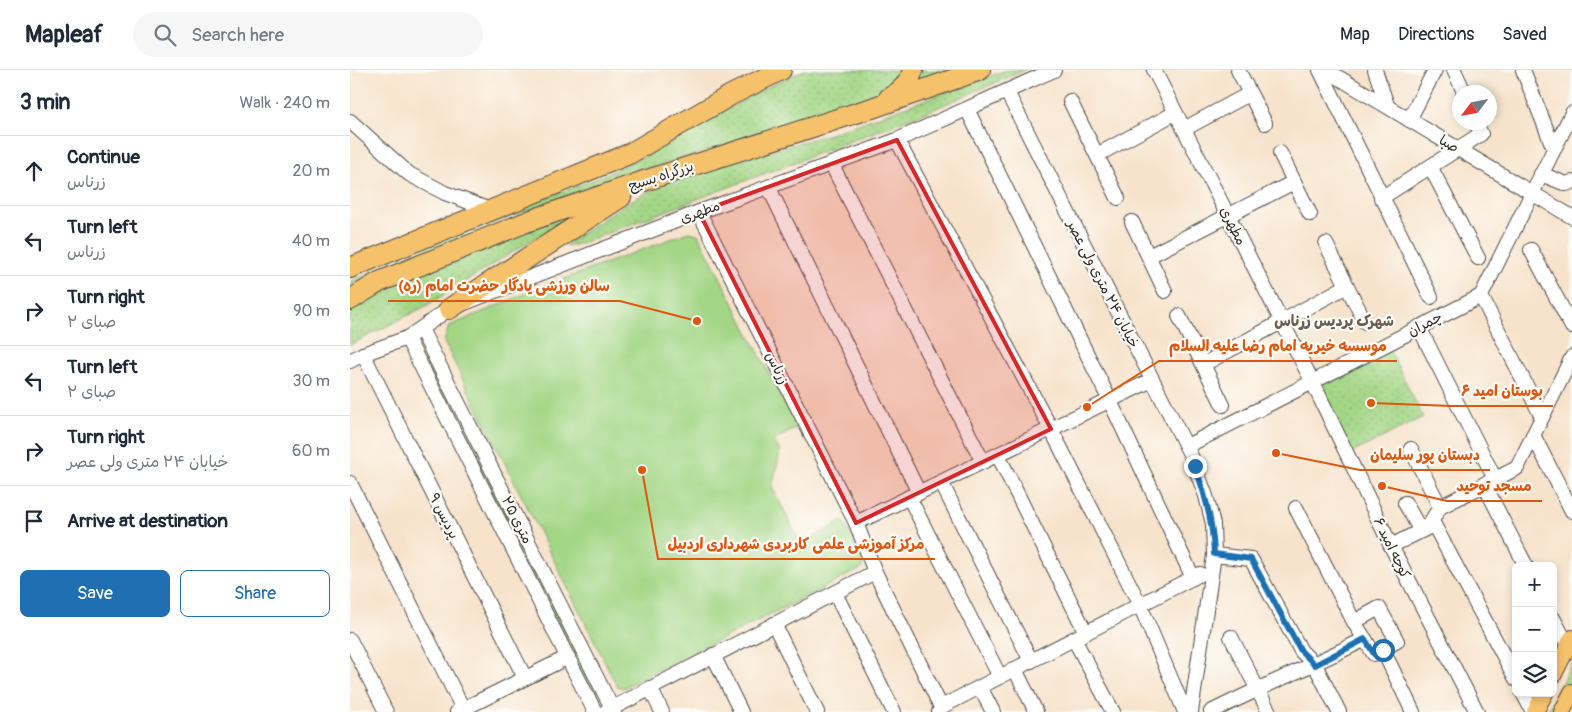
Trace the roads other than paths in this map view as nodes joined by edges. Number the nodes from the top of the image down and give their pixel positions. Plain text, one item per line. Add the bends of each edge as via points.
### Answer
1 (781, 70) edge
2 (913, 70) edge
3 (980, 70) edge
4 (1054, 70) edge
5 (1154, 70) edge
6 (1238, 70) edge
7 (1320, 70) edge
8 (1326, 70) edge
9 (1375, 70) edge
10 (1435, 70) edge
11 (1454, 70) edge
12 (1523, 70) edge
13 (1461, 85) edge
14 (1007, 92) junction
15 (1249, 94) junction
16 (1070, 101) dead end
17 (1387, 106) junction
18 (872, 108) junction
19 (968, 110) junction
20 (1572, 112) edge
21 (1176, 113) junction
22 (1409, 120) junction
23 (350, 121) edge
24 (1265, 123) dead end
25 (1184, 129) junction
26 (1479, 130) edge
27 (897, 140) junction
28 (1554, 149) junction
29 (1459, 150) junction
30 (1280, 153) dead end
31 (1097, 155) junction
32 (832, 165) junction
33 (1431, 168) junction
34 (1541, 174) junction
35 (647, 180) junction
36 (1294, 182) junction
37 (1572, 182) edge
38 (769, 188) junction
39 (1531, 193) junction
40 (1118, 198) dead end
41 (1381, 198) junction
42 (490, 210) junction
43 (699, 212) junction
44 (1310, 214) dead end
45 (1228, 216) junction
46 (1572, 217) edge
47 (1132, 222) dead end
48 (559, 237) junction
49 (1326, 244) dead end
50 (1531, 250) dead end
51 (1148, 256) junction
52 (583, 258) junction
53 (1478, 258) dead end
54 (350, 268) edge
55 (1347, 286) junction
56 (1166, 291) dead end
57 (1481, 296) junction
58 (1431, 297) dead end
59 (350, 300) edge
60 (449, 309) junction
61 (1179, 316) dead end
62 (1281, 321) junction
63 (1365, 322) dead end
64 (1419, 327) junction
65 (1572, 327) edge
66 (421, 329) junction
67 (407, 338) junction
68 (363, 354) junction
69 (1572, 359) edge
70 (350, 361) edge
71 (1204, 364) junction
72 (1152, 380) junction
73 (1312, 381) junction
74 (1110, 400) junction
75 (1223, 405) dead end
76 (1542, 417) junction
77 (1052, 429) junction
78 (1533, 435) junction
79 (1187, 446) junction
80 (1411, 449) dead end
81 (998, 455) junction
82 (983, 462) junction
83 (941, 482) junction
84 (1490, 482) junction
85 (350, 483) edge
86 (914, 495) junction
87 (1405, 503) dead end
88 (1440, 507) junction
89 (1296, 508) dead end
90 (1572, 511) edge
91 (1432, 521) junction
92 (856, 523) junction
93 (1421, 531) junction
94 (1391, 546) junction
95 (1213, 561) junction
96 (1524, 562) edge
97 (875, 572) junction
98 (1194, 578) junction
99 (835, 593) junction
100 (1140, 605) junction
101 (1354, 622) junction
102 (774, 624) junction
103 (1557, 624) edge
104 (1080, 636) junction
105 (1232, 637) dead end
106 (1365, 639) junction
107 (350, 640) edge
108 (1570, 642) edge
109 (1383, 650) junction
110 (714, 655) junction
111 (568, 657) junction
112 (1031, 661) junction
113 (1315, 665) junction
114 (1557, 668) edge
115 (1015, 669) junction
116 (1512, 671) edge
117 (1000, 677) junction
118 (525, 678) junction
119 (980, 687) junction
120 (650, 688) junction
121 (1257, 689) junction
122 (1572, 692) edge
123 (1526, 697) edge
124 (1543, 697) edge
125 (460, 710) edge
126 (940, 710) edge
127 (610, 711) edge
128 (386, 712) edge
129 (595, 712) edge
130 (662, 712) edge
131 (741, 712) edge
132 (817, 712) edge
133 (894, 712) edge
134 (993, 712) edge
135 (1036, 712) edge
136 (1113, 712) edge
137 (1185, 712) edge
138 (1191, 712) edge
139 (1211, 712) edge
140 (1269, 712) edge
141 (1339, 712) edge
142 (1413, 712) edge
143 (1476, 712) edge
144 (1534, 712) edge
145 (1562, 712) edge

1 - 42 highway via 731,94 629,154
2 - 18 highway via 901,90
3 - 18 highway, بزرگراه بسیج
4 - 14 street, مطهری
5 - 21 street, مطهری
6 - 15 street
7 - 41 street
8 - 17 street, صبا
9 - 17 street
10 - 22 street
11 - 13 street
12 - 28 street
14 - 19 street, مطهری
14 - 72 street, خیابان ۲۴ متری ولی عصر
15 - 24 street
15 - 25 street
16 - 31 street
17 - 22 street, صبا
18 - 35 highway, بزرگراه بسیج
19 - 27 street, مطهری
19 - 74 street
20 - 28 street
21 - 25 street, مطهری
21 - 31 street
22 - 29 street, صبا
23 - 42 street via 409,174 445,193
25 - 45 street, مطهری
26 - 29 street via 1481,134
27 - 32 street, مطهری
27 - 77 street
28 - 34 street
29 - 33 street
29 - 39 street, صبا
30 - 36 street
31 - 40 street
32 - 38 street, مطهری
32 - 82 street
33 - 41 street
33 - 53 street
34 - 37 street via 1566,184
34 - 39 street
35 - 48 highway
35 - 59 highway, بزرگراه بسیج via 520,224 379,282
36 - 44 street
36 - 45 street
38 - 43 street, مطهری
38 - 86 street
39 - 46 street, صبا
39 - 57 street
41 - 58 street
42 - 54 highway
43 - 52 street, مطهری
43 - 92 street, زرناس
45 - 51 street
45 - 62 street, مطهری
47 - 51 street
48 - 52 street via 555,245 557,254 566,258
48 - 60 highway
49 - 55 street
50 - 65 street
51 - 56 street
52 - 60 street, مطهری
55 - 62 street
55 - 63 street
57 - 64 street, چمران
57 - 76 street
60 - 66 street, مطهری
61 - 71 street
62 - 71 street
62 - 73 street, مطهری
64 - 73 street, چمران
64 - 84 street
66 - 67 street, مطهری
66 - 127 street, ۲۵ متری
67 - 68 street, مطهری
67 - 111 street, ۲۵ متری
68 - 70 street, مطهری
68 - 118 street, پردیس ۹
69 - 76 street
71 - 75 street
72 - 74 street
72 - 79 street, خیابان ۲۴ متری ولی عصر
73 - 79 street, چمران
73 - 94 street, کوچه امید ۶
74 - 77 street
74 - 98 street
76 - 78 street
77 - 81 street
77 - 100 street
78 - 84 street via 1517,468
78 - 90 street
79 - 95 street, خیابان ۲۴ متری ولی عصر via 1213,524
80 - 88 street
81 - 82 street
81 - 104 street
82 - 83 street
83 - 86 street
83 - 112 street
84 - 88 street
84 - 96 street
85 - 125 street
86 - 92 street
86 - 117 street
87 - 93 street
88 - 91 street
89 - 101 street
91 - 93 street
91 - 116 street
92 - 97 street, زرناس
93 - 94 street
94 - 143 street, کوچه امید ۶
95 - 98 street
95 - 113 street via 1251,559 1301,651
95 - 138 street, خیابان ۲۴ متری ولی عصر
97 - 99 street
97 - 126 street, زرناس
98 - 100 street
99 - 102 street
99 - 133 street
100 - 104 street
100 - 137 street
101 - 106 street
101 - 109 street via 1379,608 1397,641
102 - 110 street
102 - 132 street
103 - 108 street
104 - 112 street
104 - 136 street
105 - 121 street
106 - 109 street via 1374,654
106 - 113 street
107 - 128 street
108 - 114 main road
109 - 142 street
110 - 120 street
110 - 131 street
111 - 118 street
111 - 129 street, ۲۵ متری
112 - 115 street
113 - 121 street
113 - 141 street
115 - 117 street
115 - 135 street
117 - 119 street
118 - 125 street
119 - 126 street
119 - 134 street
120 - 127 street
120 - 130 street
121 - 139 street
121 - 140 street
122 - 145 main road
123 - 144 street
124 - 144 main road

